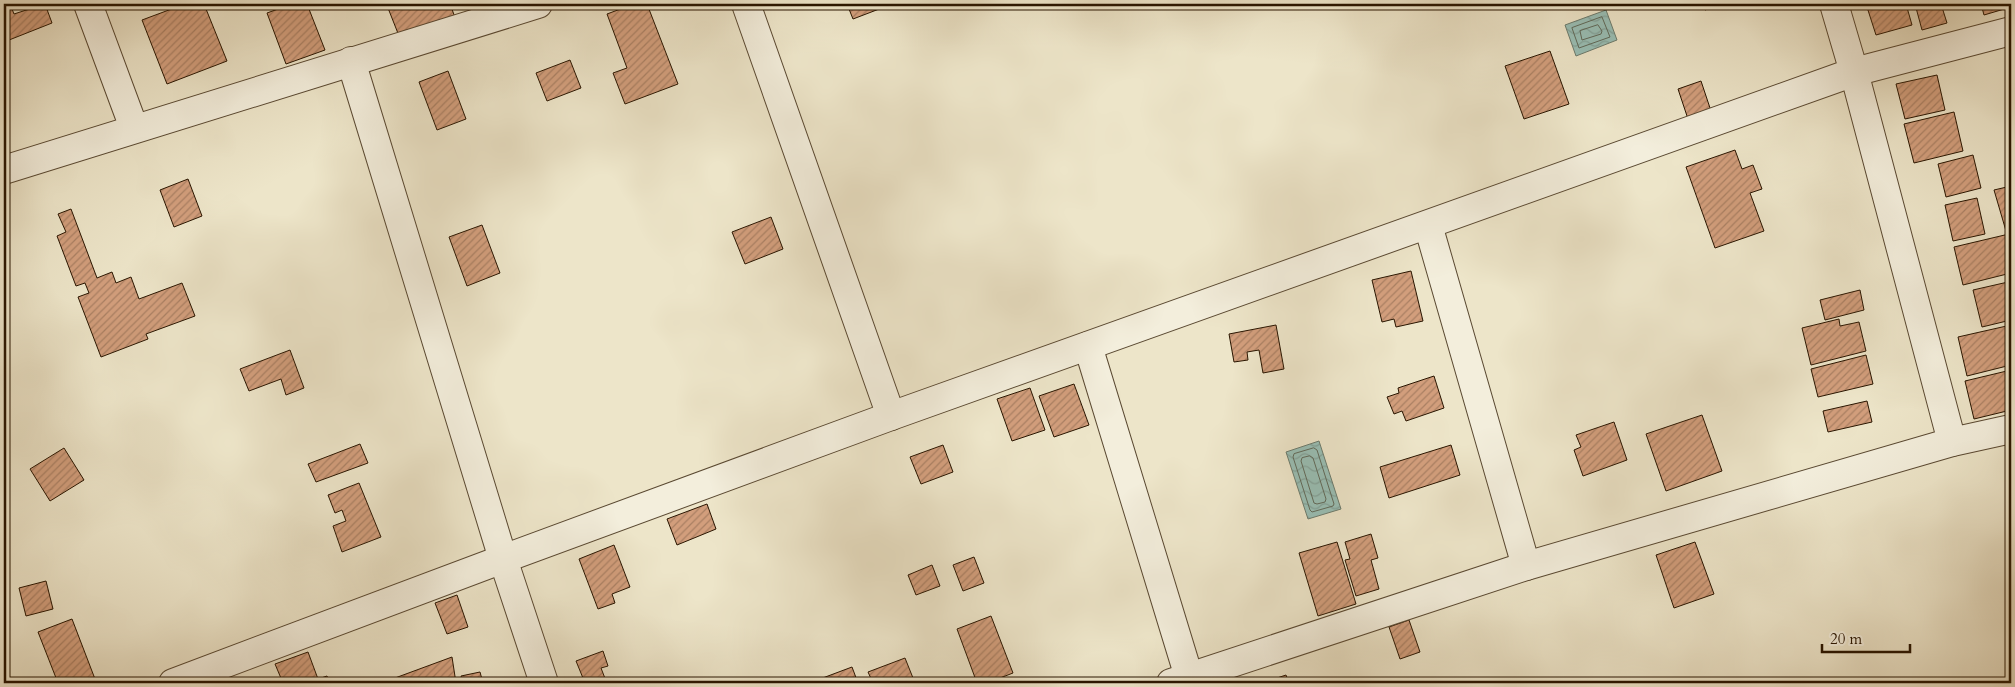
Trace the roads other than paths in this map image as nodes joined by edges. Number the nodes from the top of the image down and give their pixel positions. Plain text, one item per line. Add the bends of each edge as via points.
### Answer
1 (88, 4) edge
2 (538, 4) edge
3 (746, 4) edge
4 (1834, 4) edge
5 (2011, 31) edge
6 (350, 61) junction
7 (1854, 72) junction
8 (134, 128) junction
9 (4, 170) edge
10 (1428, 224) junction
11 (1088, 346) junction
12 (891, 416) junction
13 (2011, 430) edge
14 (1952, 442) junction
15 (503, 558) junction
16 (1526, 566) junction
17 (1180, 680) edge
18 (173, 683) edge
19 (544, 683) edge

1 - 8 street
2 - 6 street
3 - 12 street
4 - 7 street
5 - 7 street
6 - 8 street
6 - 15 street
7 - 10 street
7 - 14 street
8 - 9 street
10 - 11 street
10 - 16 street
11 - 12 street
11 - 17 street
12 - 15 street
13 - 14 street
14 - 16 street
15 - 18 street
15 - 19 street
16 - 17 street

